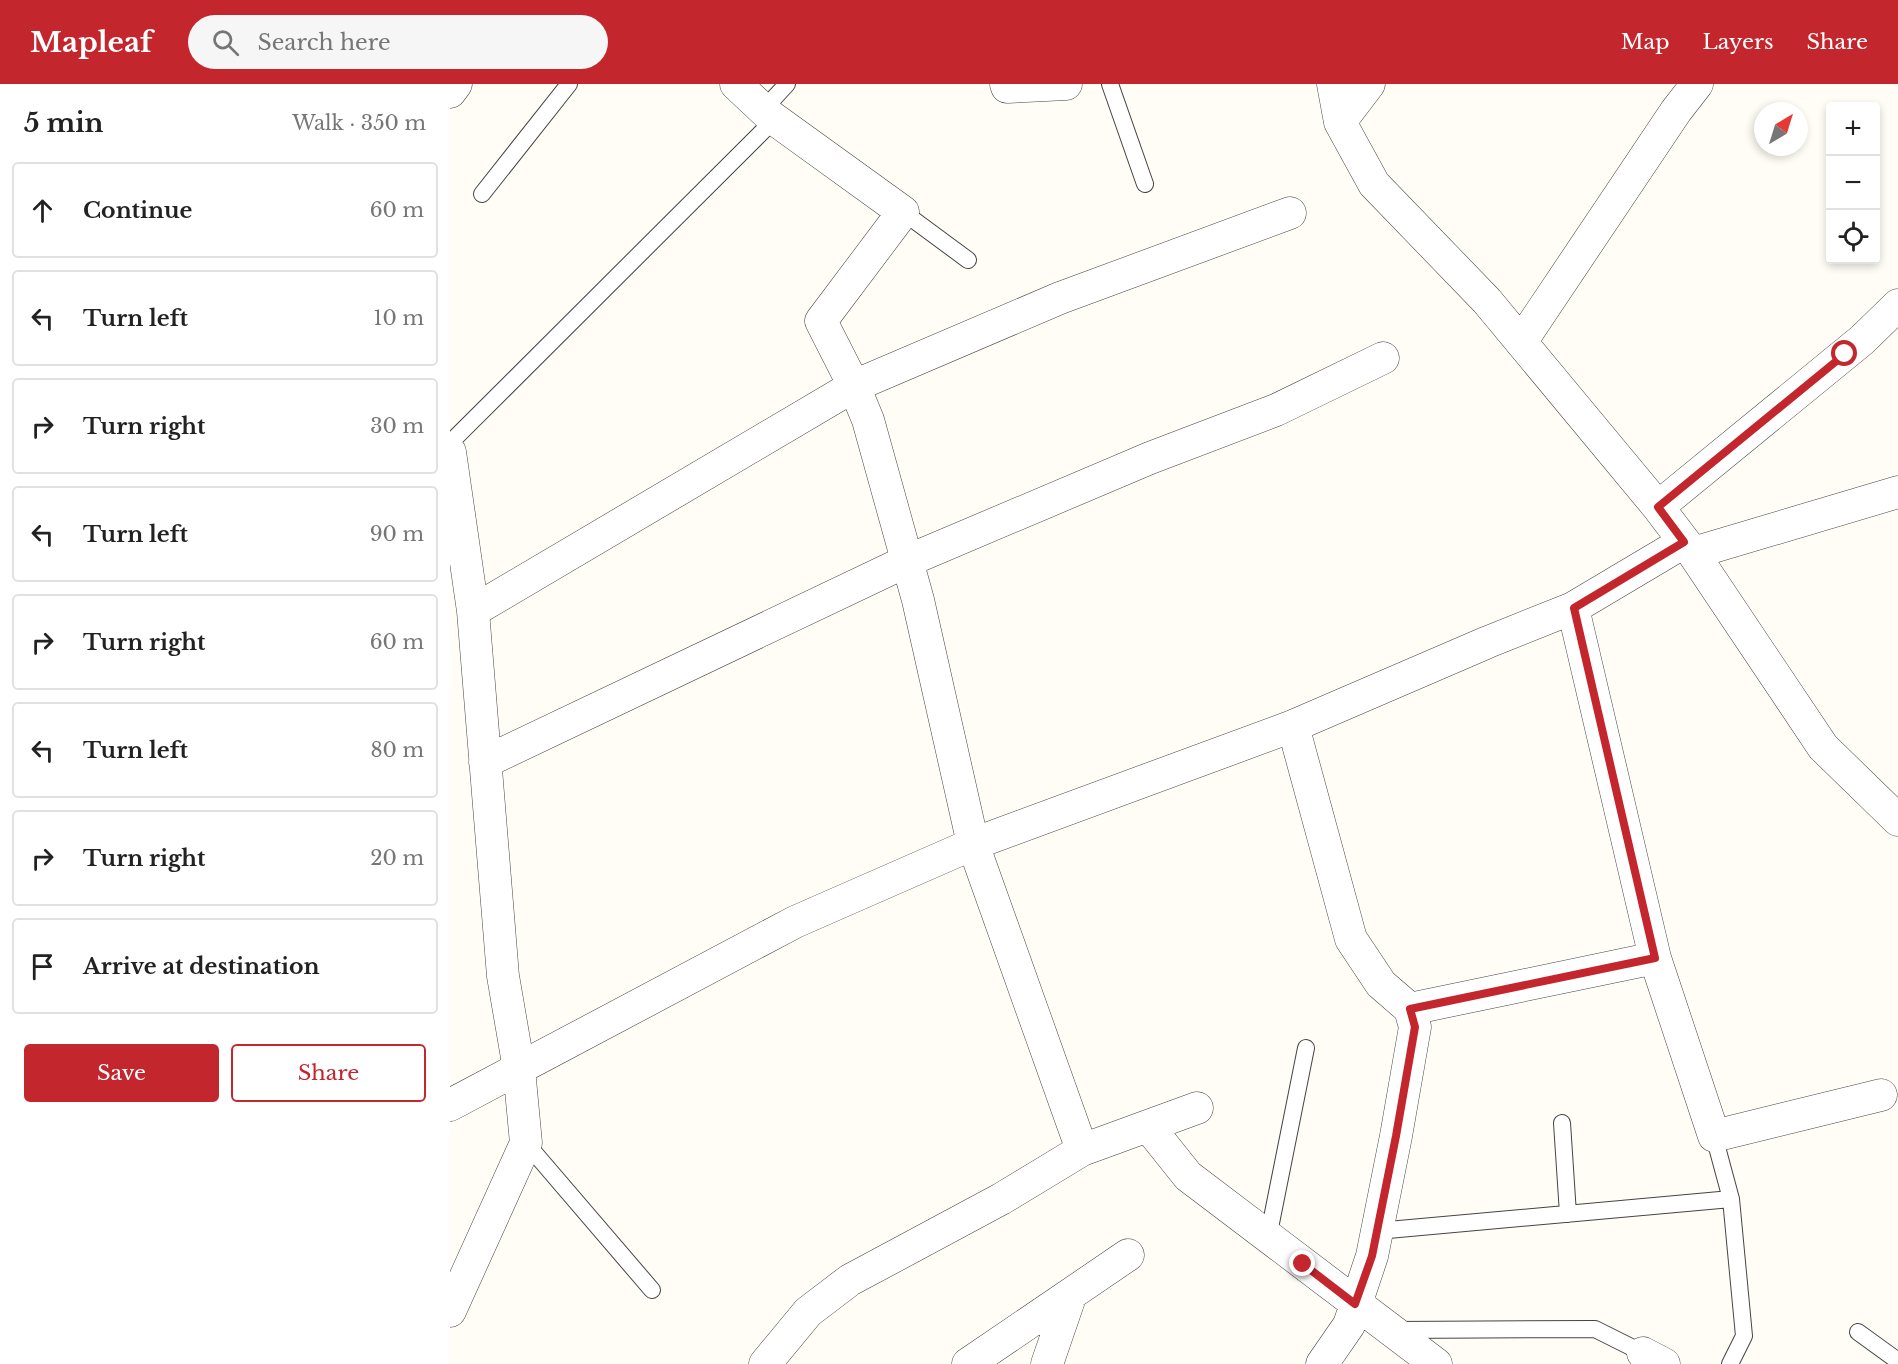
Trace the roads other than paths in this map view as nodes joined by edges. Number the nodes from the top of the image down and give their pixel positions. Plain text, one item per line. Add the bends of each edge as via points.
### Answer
1 (456, 84) edge
2 (569, 84) edge
3 (736, 84) edge
4 (787, 84) edge
5 (1006, 84) edge
6 (1066, 84) edge
7 (1110, 84) edge
8 (1333, 84) edge
9 (1369, 84) edge
10 (1697, 84) edge
11 (450, 92) edge
12 (769, 115) junction
13 (1340, 122) junction
14 (1145, 184) dead end
15 (482, 194) dead end
16 (903, 212) junction
17 (1290, 213) dead end
18 (968, 260) dead end
19 (1898, 304) edge
20 (1521, 342) junction
21 (1383, 358) dead end
22 (854, 387) junction
23 (450, 443) edge
24 (450, 453) edge
25 (1898, 492) edge
26 (1658, 507) junction
27 (1689, 548) junction
28 (907, 561) junction
29 (1574, 608) junction
30 (473, 611) junction
31 (1293, 726) junction
32 (485, 762) junction
33 (1898, 820) edge
34 (973, 844) junction
35 (1655, 958) junction
36 (1410, 1009) junction
37 (1306, 1048) dead end
38 (519, 1069) junction
39 (1881, 1095) dead end
40 (450, 1105) edge
41 (1197, 1108) dead end
42 (1562, 1123) dead end
43 (1148, 1126) junction
44 (1714, 1136) junction
45 (526, 1143) junction
46 (1082, 1150) junction
47 (1731, 1199) junction
48 (1568, 1214) junction
49 (1377, 1231) junction
50 (1268, 1238) junction
51 (1128, 1255) dead end
52 (652, 1290) dead end
53 (1071, 1294) junction
54 (1355, 1304) junction
55 (450, 1311) edge
56 (1391, 1330) junction
57 (1858, 1332) dead end
58 (1654, 1358) edge
59 (1898, 1361) edge
60 (765, 1364) edge
61 (968, 1364) edge
62 (1047, 1364) edge
63 (1322, 1364) edge
64 (1436, 1364) edge
65 (1730, 1364) edge

1 - 11 street
2 - 15 lane
3 - 12 street
4 - 12 lane
5 - 6 street
7 - 14 lane
8 - 13 street
9 - 13 street
10 - 20 street
12 - 16 street
12 - 23 lane
13 - 20 street via 1374,184
16 - 18 lane
16 - 22 street via 820,321
17 - 22 street via 1060,298
19 - 26 street via 1862,340
20 - 26 street
21 - 28 street via 1276,410 1150,458
22 - 28 street via 868,420
22 - 30 street
24 - 30 street
25 - 27 street
26 - 27 street
27 - 29 street
27 - 33 street via 1823,747
28 - 32 street
28 - 34 street
29 - 31 street
29 - 35 street
30 - 32 street
31 - 34 street
31 - 36 street via 1352,939 1381,984
32 - 38 street via 502,976
34 - 38 street via 795,922
34 - 46 street
35 - 36 street
35 - 44 street
36 - 49 street via 1415,1027
37 - 50 lane
38 - 40 street
38 - 45 street
39 - 44 street
41 - 43 street
42 - 48 lane
43 - 46 street
43 - 50 street via 1188,1176
44 - 47 lane
45 - 52 lane
45 - 55 street
46 - 60 street via 1001,1199 850,1280 808,1312
47 - 48 lane
47 - 65 lane via 1744,1336
48 - 49 lane
49 - 54 street
50 - 54 street
51 - 53 street
53 - 61 street
53 - 62 street
54 - 56 street
54 - 63 street via 1348,1325
56 - 58 lane via 1595,1329
56 - 64 street
57 - 59 lane

